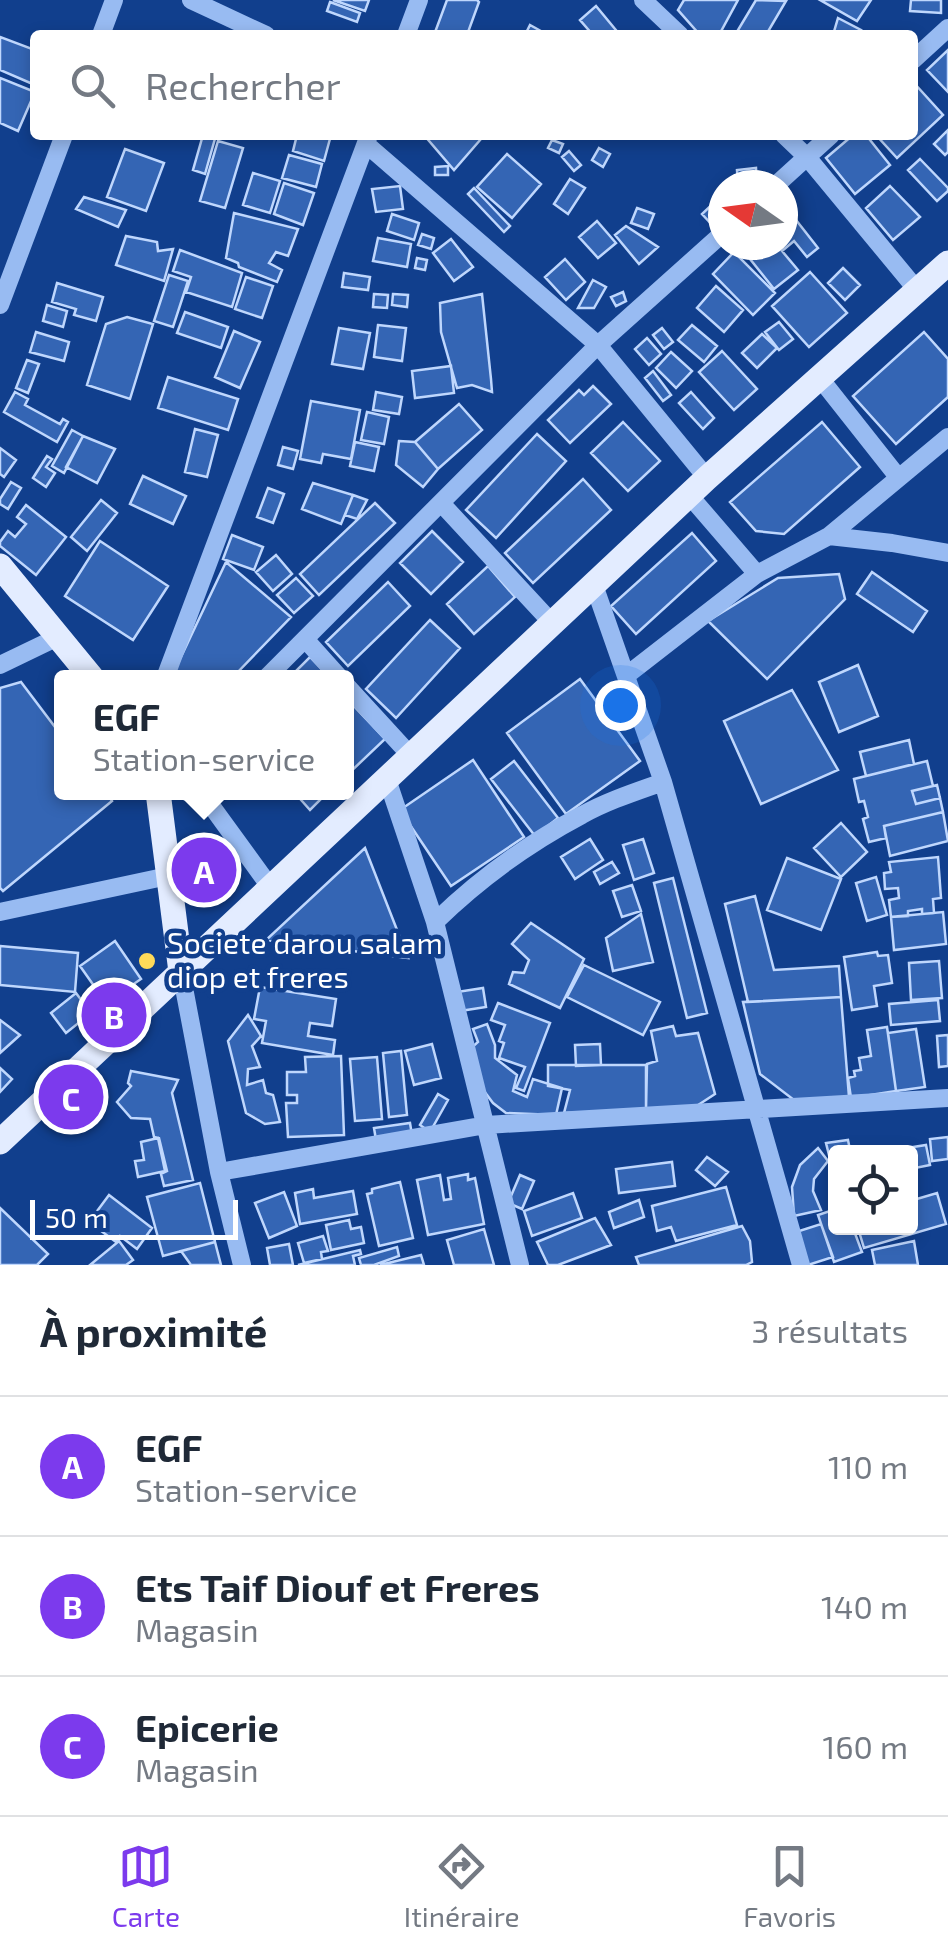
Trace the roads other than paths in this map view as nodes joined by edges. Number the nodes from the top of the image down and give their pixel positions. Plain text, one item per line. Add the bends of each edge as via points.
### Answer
1 (114, 0) edge
2 (191, 0) edge
3 (420, 0) edge
4 (643, 0) edge
5 (948, 28) edge
6 (103, 30) edge
7 (255, 30) edge
8 (408, 30) edge
9 (675, 30) edge
10 (918, 55) edge
11 (62, 140) edge
12 (367, 140) edge
13 (368, 140) edge
14 (789, 140) edge
15 (826, 140) edge
16 (807, 157) junction
17 (793, 170) edge
18 (708, 246) edge
19 (948, 262) edge
20 (917, 290) junction
21 (0, 305) edge
22 (598, 345) junction
23 (819, 377) junction
24 (948, 438) edge
25 (898, 477) junction
26 (698, 486) junction
27 (441, 503) junction
28 (829, 536) junction
29 (948, 553) edge
30 (0, 566) edge
31 (757, 574) junction
32 (594, 585) junction
33 (553, 624) junction
34 (58, 637) junction
35 (305, 639) junction
36 (0, 665) edge
37 (85, 670) edge
38 (168, 670) edge
39 (274, 670) edge
40 (333, 670) edge
41 (627, 675) junction
42 (354, 694) edge
43 (411, 756) junction
44 (387, 779) junction
45 (663, 782) junction
46 (159, 800) edge
47 (204, 800) edge
48 (168, 876) junction
49 (270, 888) junction
50 (0, 912) edge
51 (435, 922) junction
52 (180, 972) junction
53 (948, 1098) edge
54 (756, 1111) junction
55 (486, 1125) junction
56 (0, 1142) edge
57 (218, 1172) junction
58 (242, 1265) edge
59 (520, 1265) edge
60 (801, 1265) edge

1 - 6 street
2 - 7 street
3 - 8 street
4 - 9 street
5 - 10 street
11 - 21 street
12 - 38 street
13 - 22 street
14 - 16 street
15 - 16 street
16 - 17 street
16 - 20 street
18 - 22 street
19 - 20 main road
20 - 23 main road
22 - 26 street
22 - 27 street
23 - 25 street
23 - 26 main road
24 - 25 street
25 - 28 street
26 - 31 street
26 - 32 main road
27 - 33 street
27 - 35 street
28 - 29 street
28 - 31 street
30 - 34 main road
31 - 41 street
32 - 33 main road
32 - 41 street
33 - 43 main road
34 - 36 street
34 - 37 main road
35 - 39 street
35 - 40 street
41 - 45 street
42 - 43 street
43 - 44 main road
44 - 49 main road
44 - 51 street
45 - 51 street via 558,829
45 - 54 street
46 - 48 main road
47 - 49 street
48 - 50 street
48 - 52 main road
49 - 52 main road
51 - 55 street
52 - 56 main road
52 - 57 street
53 - 54 street
54 - 55 street
54 - 60 street
55 - 57 street
55 - 59 street
57 - 58 street

